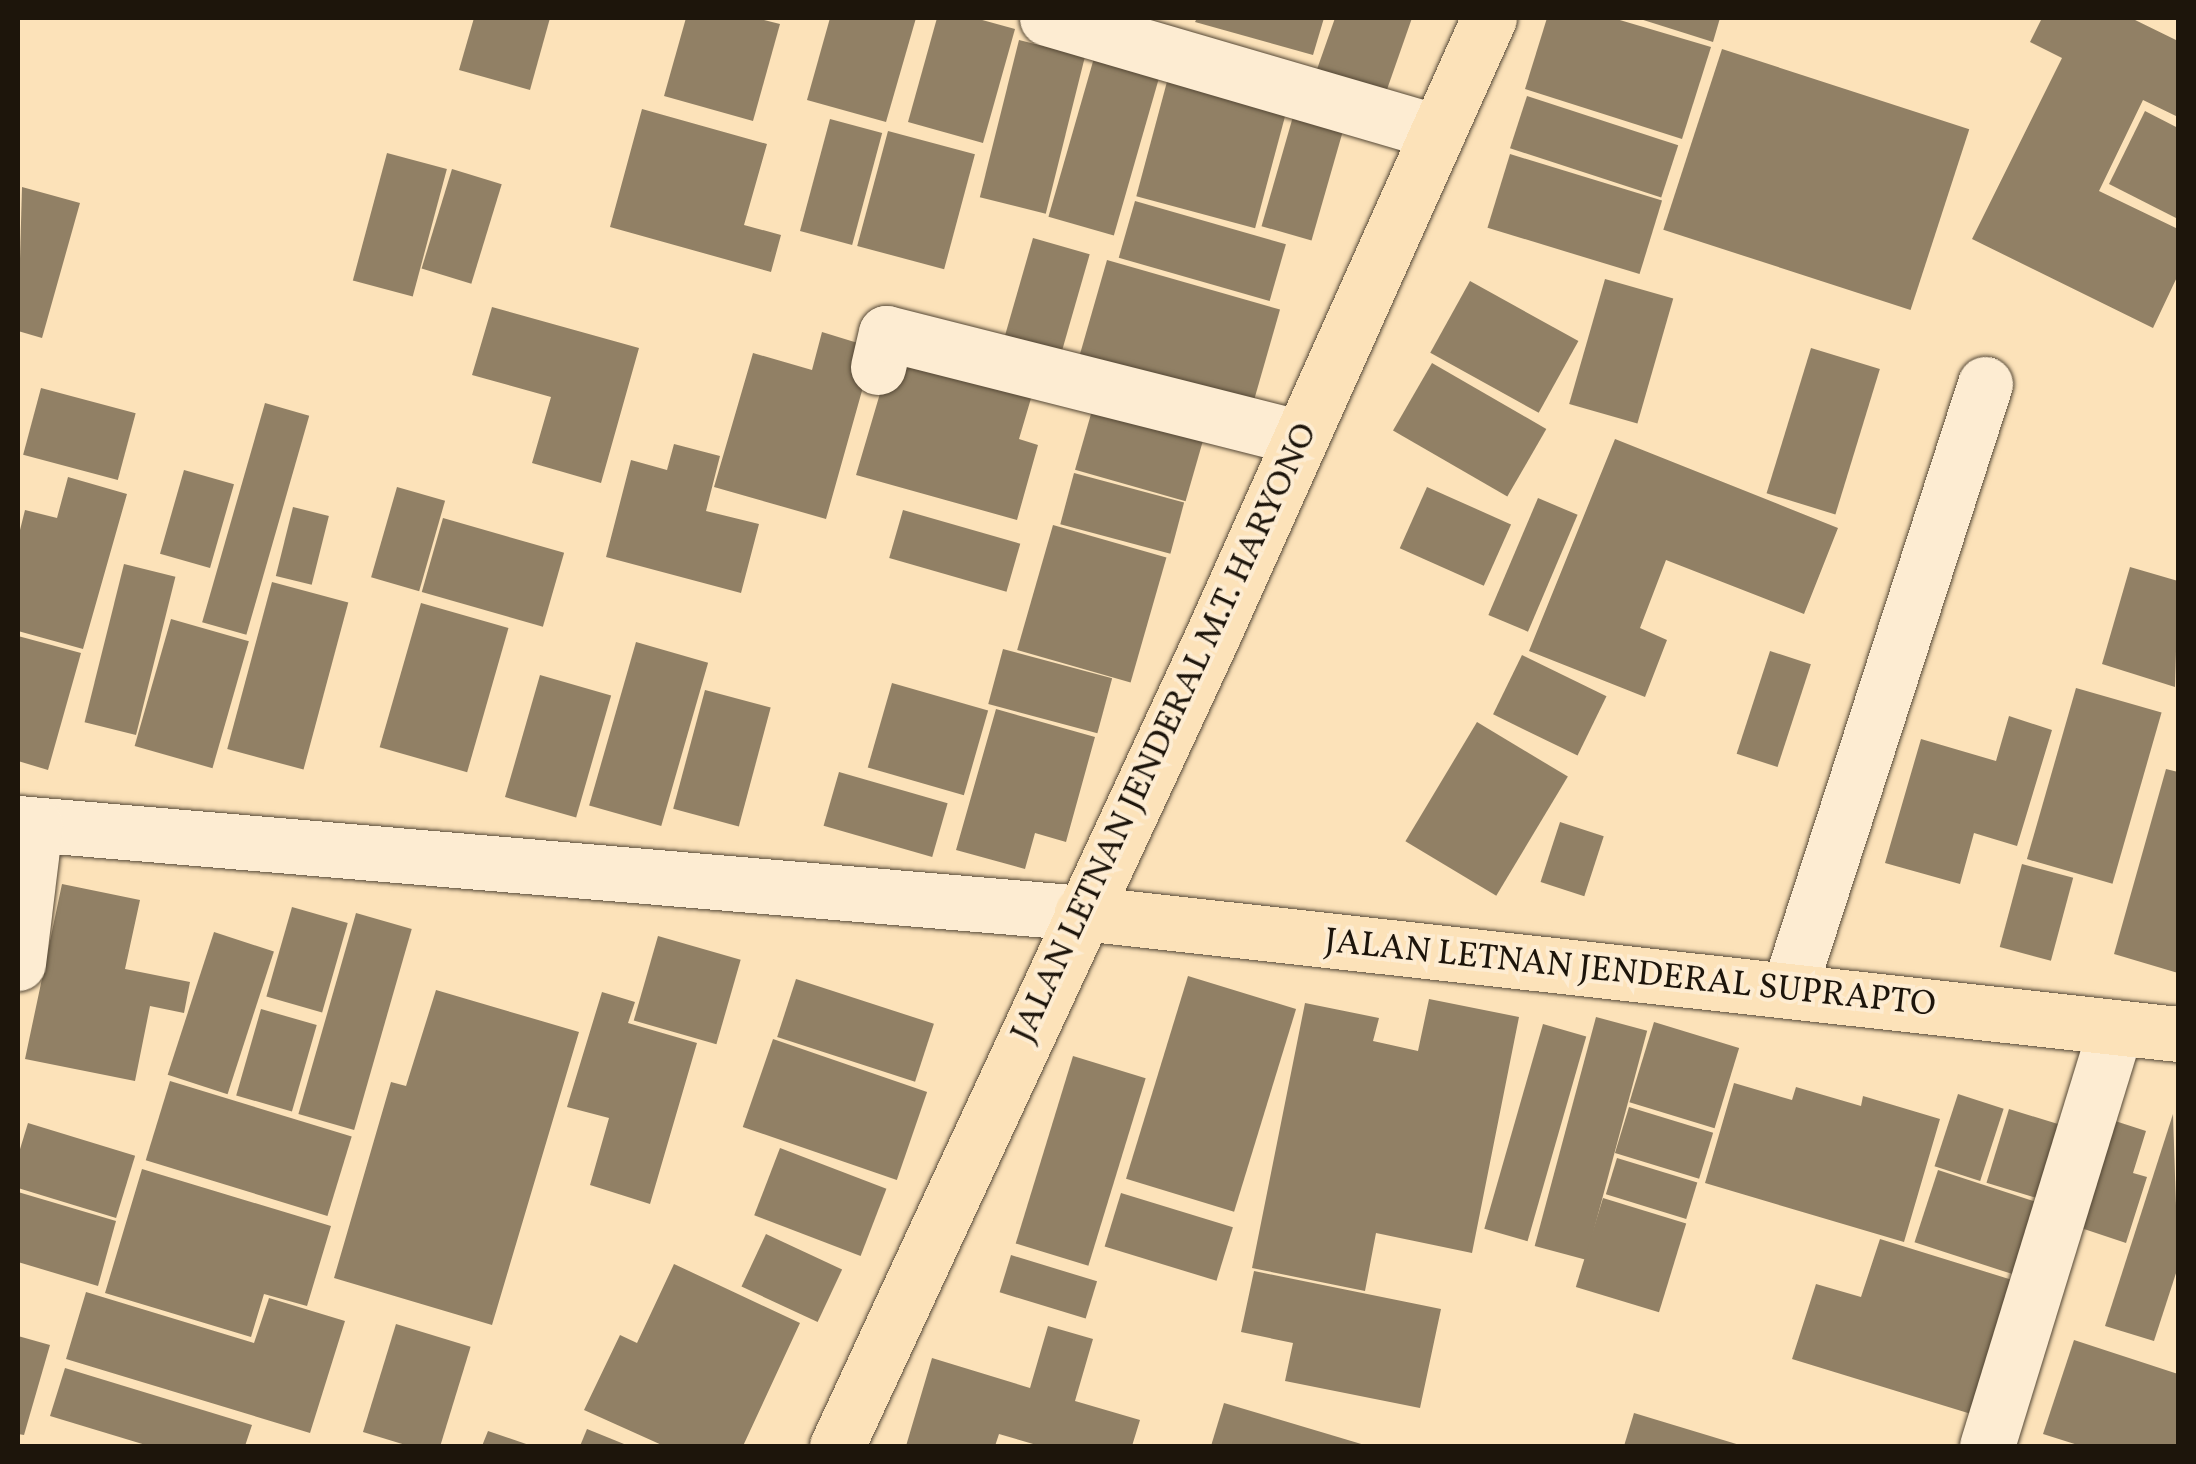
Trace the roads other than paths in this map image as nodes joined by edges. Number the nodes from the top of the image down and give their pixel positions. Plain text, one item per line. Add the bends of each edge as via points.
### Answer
1 (1047, 18) edge
2 (1489, 18) edge
3 (1438, 132) junction
4 (878, 366) dead end
5 (1986, 384) dead end
6 (1301, 438) junction
7 (26, 824) edge
8 (1082, 913) junction
9 (18, 963) edge
10 (1789, 990) junction
11 (2116, 1027) junction
12 (2178, 1034) edge
13 (837, 1446) edge
14 (1986, 1446) edge

1 - 3 street
2 - 3 main road, JALAN LETNAN JENDERAL M.T. HARYONO
3 - 6 main road, JALAN LETNAN JENDERAL M.T. HARYONO
4 - 6 street via 886,333
5 - 10 street
6 - 8 main road, JALAN LETNAN JENDERAL M.T. HARYONO
7 - 8 street
7 - 9 street
8 - 10 main road, JALAN LETNAN JENDERAL SUPRAPTO
8 - 13 main road, JALAN LETNAN JENDERAL M.T. HARYONO
10 - 11 main road, JALAN LETNAN JENDERAL SUPRAPTO
11 - 12 main road, JALAN LETNAN JENDERAL SUPRAPTO
11 - 14 street

